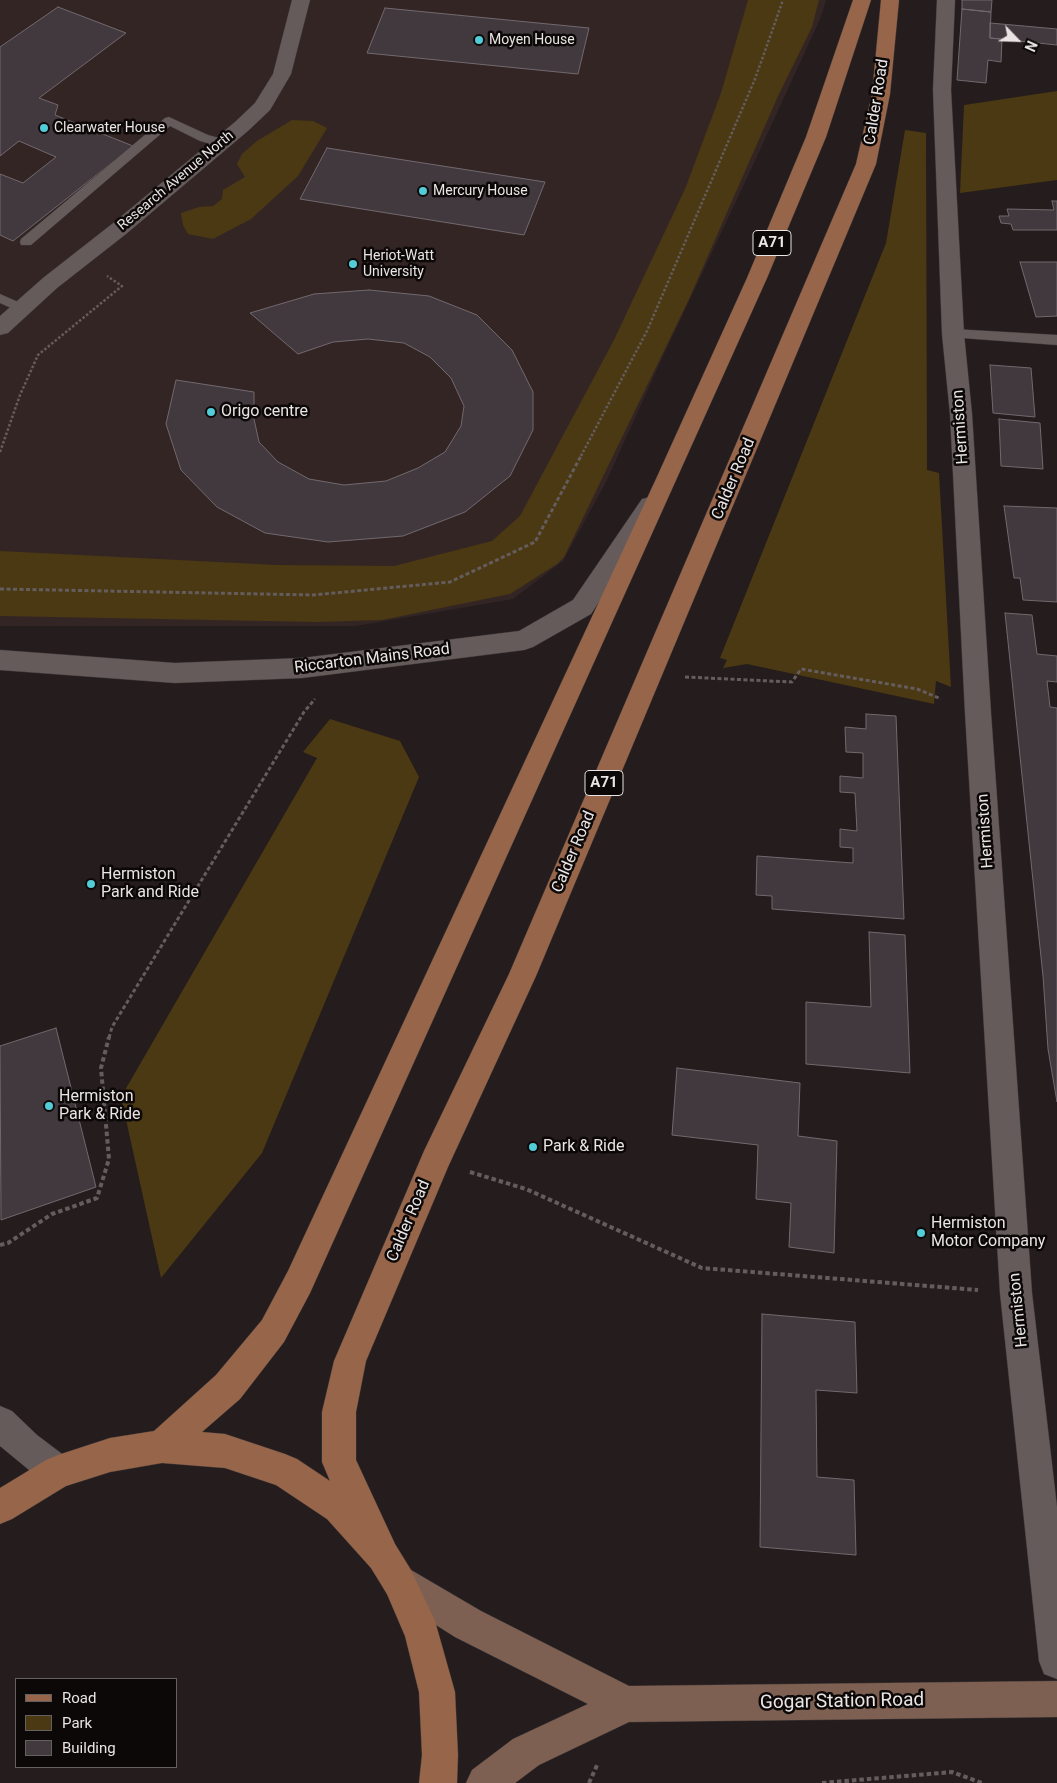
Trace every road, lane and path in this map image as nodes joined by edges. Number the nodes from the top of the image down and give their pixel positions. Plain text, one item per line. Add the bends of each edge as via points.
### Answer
1 (301, 0) edge
2 (783, 0) edge
3 (862, 0) edge
4 (890, 0) edge
5 (946, 0) edge
6 (222, 143) junction
7 (26, 242) dead end
8 (0, 298) edge
9 (20, 308) junction
10 (0, 328) edge
11 (953, 334) junction
12 (1057, 340) edge
13 (667, 479) junction
14 (0, 589) edge
15 (0, 660) edge
16 (318, 695) dead end
17 (435, 1161) junction
18 (0, 1245) edge
19 (1016, 1292) junction
20 (0, 1423) edge
21 (162, 1446) junction
22 (58, 1472) junction
23 (0, 1507) edge
24 (391, 1569) junction
25 (1057, 1661) edge
26 (1057, 1699) edge
27 (627, 1704) junction
28 (438, 1783) edge
29 (485, 1783) edge
30 (822, 1783) edge
31 (982, 1783) edge

1 - 6 street, Research Avenue North via 282,74 263,106
2 - 14 path via 754,79 647,330 536,542 450,582 313,595
3 - 13 main road, A71 via 816,137
4 - 17 main road, Calder Road / A71 via 881,94 866,164 522,976
5 - 11 street, Hermiston via 942,90
6 - 7 lane via 170,121
6 - 9 street, Research Avenue North
8 - 9 lane
9 - 10 street, Research Avenue North
11 - 12 lane
11 - 19 street, Hermiston via 961,414
13 - 15 street, Riccarton Mains Road via 582,607 524,640 302,668 175,673
13 - 21 main road, A71 via 299,1282 273,1331 228,1387
16 - 18 path via 304,712 112,1027 101,1068 109,1159 97,1198 52,1214
17 - 19 path via 526,1189 702,1268
17 - 24 main road, Calder Road / A71 via 350,1360 339,1412 339,1462
19 - 25 street, Hermiston
20 - 22 street
21 - 22 main road via 110,1454
21 - 24 main road via 225,1451 285,1471 339,1507
22 - 23 main road
24 - 27 street, Gogar Station Road via 468,1624
24 - 28 main road, Calder Road via 422,1634 437,1692
26 - 27 street, Gogar Station Road
27 - 29 street, Gogar Station Road via 526,1752
30 - 31 path via 952,1772

